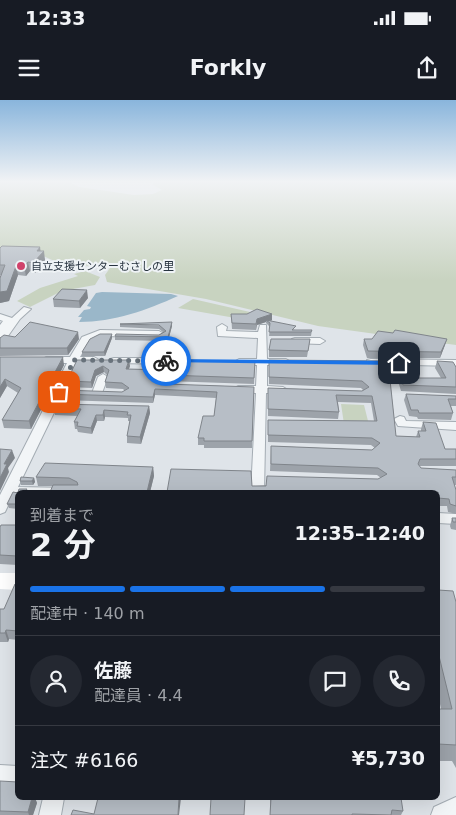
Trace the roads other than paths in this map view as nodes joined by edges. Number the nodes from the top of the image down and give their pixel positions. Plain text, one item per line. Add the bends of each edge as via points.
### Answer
1 (27, 309) dead end
2 (0, 317) edge
3 (222, 327) dead end
4 (0, 331) edge
5 (76, 332) edge
6 (159, 334) edge
7 (89, 336) junction
8 (268, 337) junction
9 (0, 341) edge
10 (320, 341) dead end
11 (36, 360) edge
12 (74, 360) junction
13 (193, 361) edge
14 (232, 362) edge
15 (262, 362) junction
16 (298, 362) edge
17 (365, 362) edge
18 (455, 364) edge
19 (103, 377) dead end
20 (223, 388) edge
21 (261, 389) junction
22 (297, 390) edge
23 (96, 393) edge
24 (400, 419) dead end
25 (456, 426) edge
26 (259, 490) edge
27 (8, 491) junction
28 (15, 491) edge
29 (0, 509) edge
30 (440, 518) edge
31 (456, 519) edge
32 (0, 581) edge
33 (15, 582) edge
34 (0, 775) edge
35 (15, 776) edge
36 (54, 800) edge
37 (456, 808) edge
38 (50, 815) edge
39 (442, 815) edge

1 - 9 street
2 - 4 street via 9,320
3 - 8 street via 221,334
5 - 7 street
6 - 7 street via 100,333
7 - 12 street via 85,337
8 - 10 street
8 - 15 street
11 - 12 street
12 - 13 street
12 - 27 street via 57,405
14 - 15 street
15 - 16 street
15 - 21 street
17 - 18 street
19 - 23 street
20 - 21 street
21 - 22 street
21 - 26 street via 265,421 263,477
24 - 25 street via 402,424
27 - 28 street
27 - 29 street
30 - 31 street
32 - 33 main road
34 - 35 street
36 - 38 street
37 - 39 street

